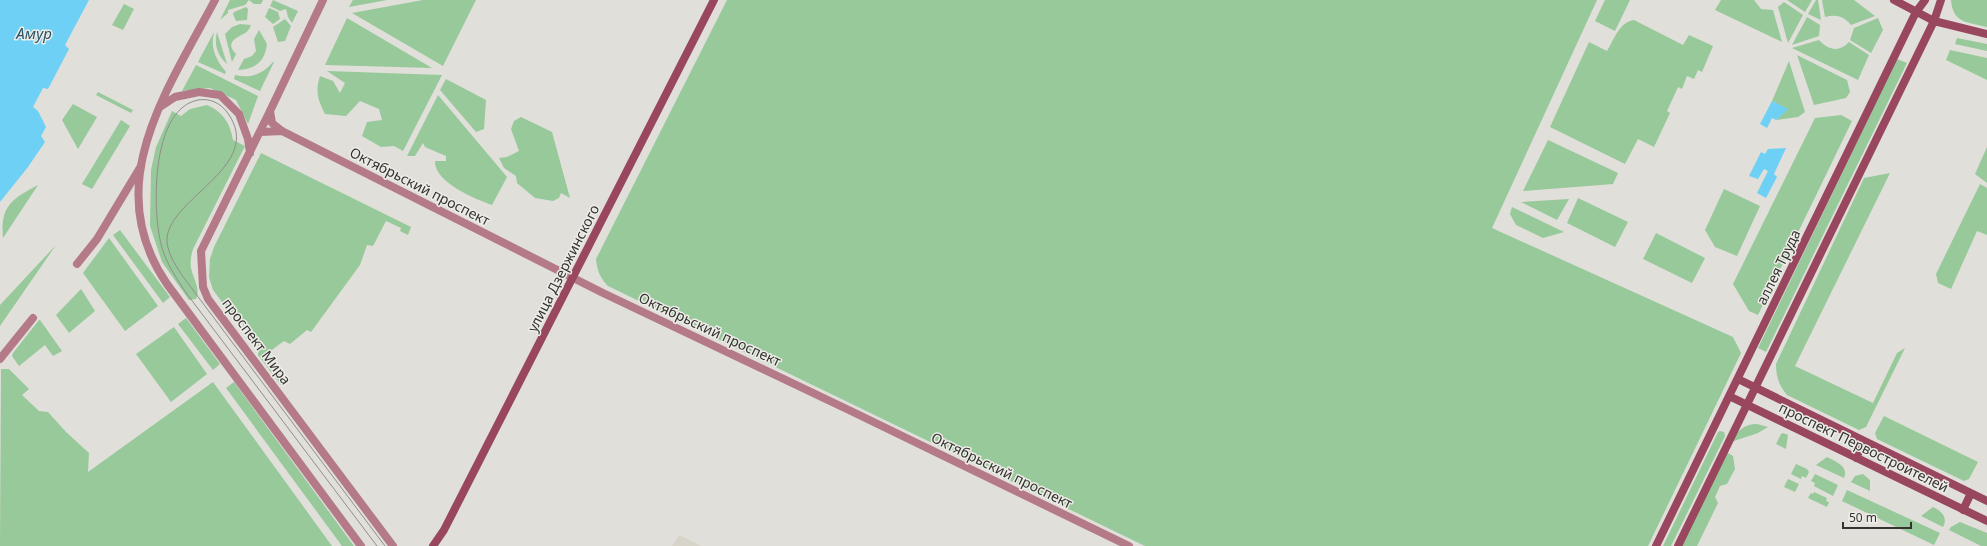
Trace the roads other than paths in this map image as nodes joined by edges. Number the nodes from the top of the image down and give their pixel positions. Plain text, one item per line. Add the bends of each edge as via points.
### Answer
1 (215, 0) edge
2 (323, 0) edge
3 (714, 0) edge
4 (1894, 0) edge
5 (1925, 0) edge
6 (1941, 0) edge
7 (1916, 12) junction
8 (1934, 21) junction
9 (1987, 34) edge
10 (159, 108) junction
11 (270, 111) junction
12 (282, 131) junction
13 (261, 132) junction
14 (250, 153) junction
15 (141, 165) junction
16 (77, 264) dead end
17 (572, 278) junction
18 (33, 318) dead end
19 (0, 359) edge
20 (1738, 379) junction
21 (1755, 387) junction
22 (1729, 396) junction
23 (1747, 404) junction
24 (1864, 441) junction
25 (1856, 458) junction
26 (1971, 493) junction
27 (1987, 501) edge
28 (1963, 510) junction
29 (1987, 521) edge
30 (361, 546) edge
31 (393, 546) edge
32 (433, 546) edge
33 (1129, 546) edge
34 (1656, 546) edge
35 (1678, 546) edge

1 - 10 street
2 - 11 street, проспект Мира
3 - 17 main road, улица Дзержинского
4 - 7 main road
5 - 7 main road, аллея Труда
6 - 8 main road
7 - 8 main road
7 - 20 main road, аллея Труда
8 - 9 main road
8 - 21 main road
10 - 14 street via 175,97 199,92 220,95 239,114
10 - 15 street via 150,129
11 - 12 street via 272,123
11 - 13 street, проспект Мира
12 - 13 street
12 - 17 street, Октябрьский проспект
13 - 14 street, проспект Мира
14 - 31 street, проспект Мира via 201,251 203,286 208,299
15 - 16 street via 97,239
15 - 30 street via 139,218 154,266
17 - 32 main road, улица Дзержинского via 444,530
17 - 33 street, Октябрьский проспект
18 - 19 street
20 - 21 main road, проспект Первостроителей
20 - 22 main road, аллея Труда
21 - 23 main road
21 - 24 main road, проспект Первостроителей
22 - 23 main road, проспект Первостроителей
22 - 34 main road, аллея Труда
23 - 25 main road, проспект Первостроителей
23 - 35 main road
24 - 25 main road
24 - 26 main road, проспект Первостроителей
25 - 28 main road, проспект Первостроителей
26 - 27 main road, проспект Первостроителей
26 - 28 main road
28 - 29 main road, проспект Первостроителей

